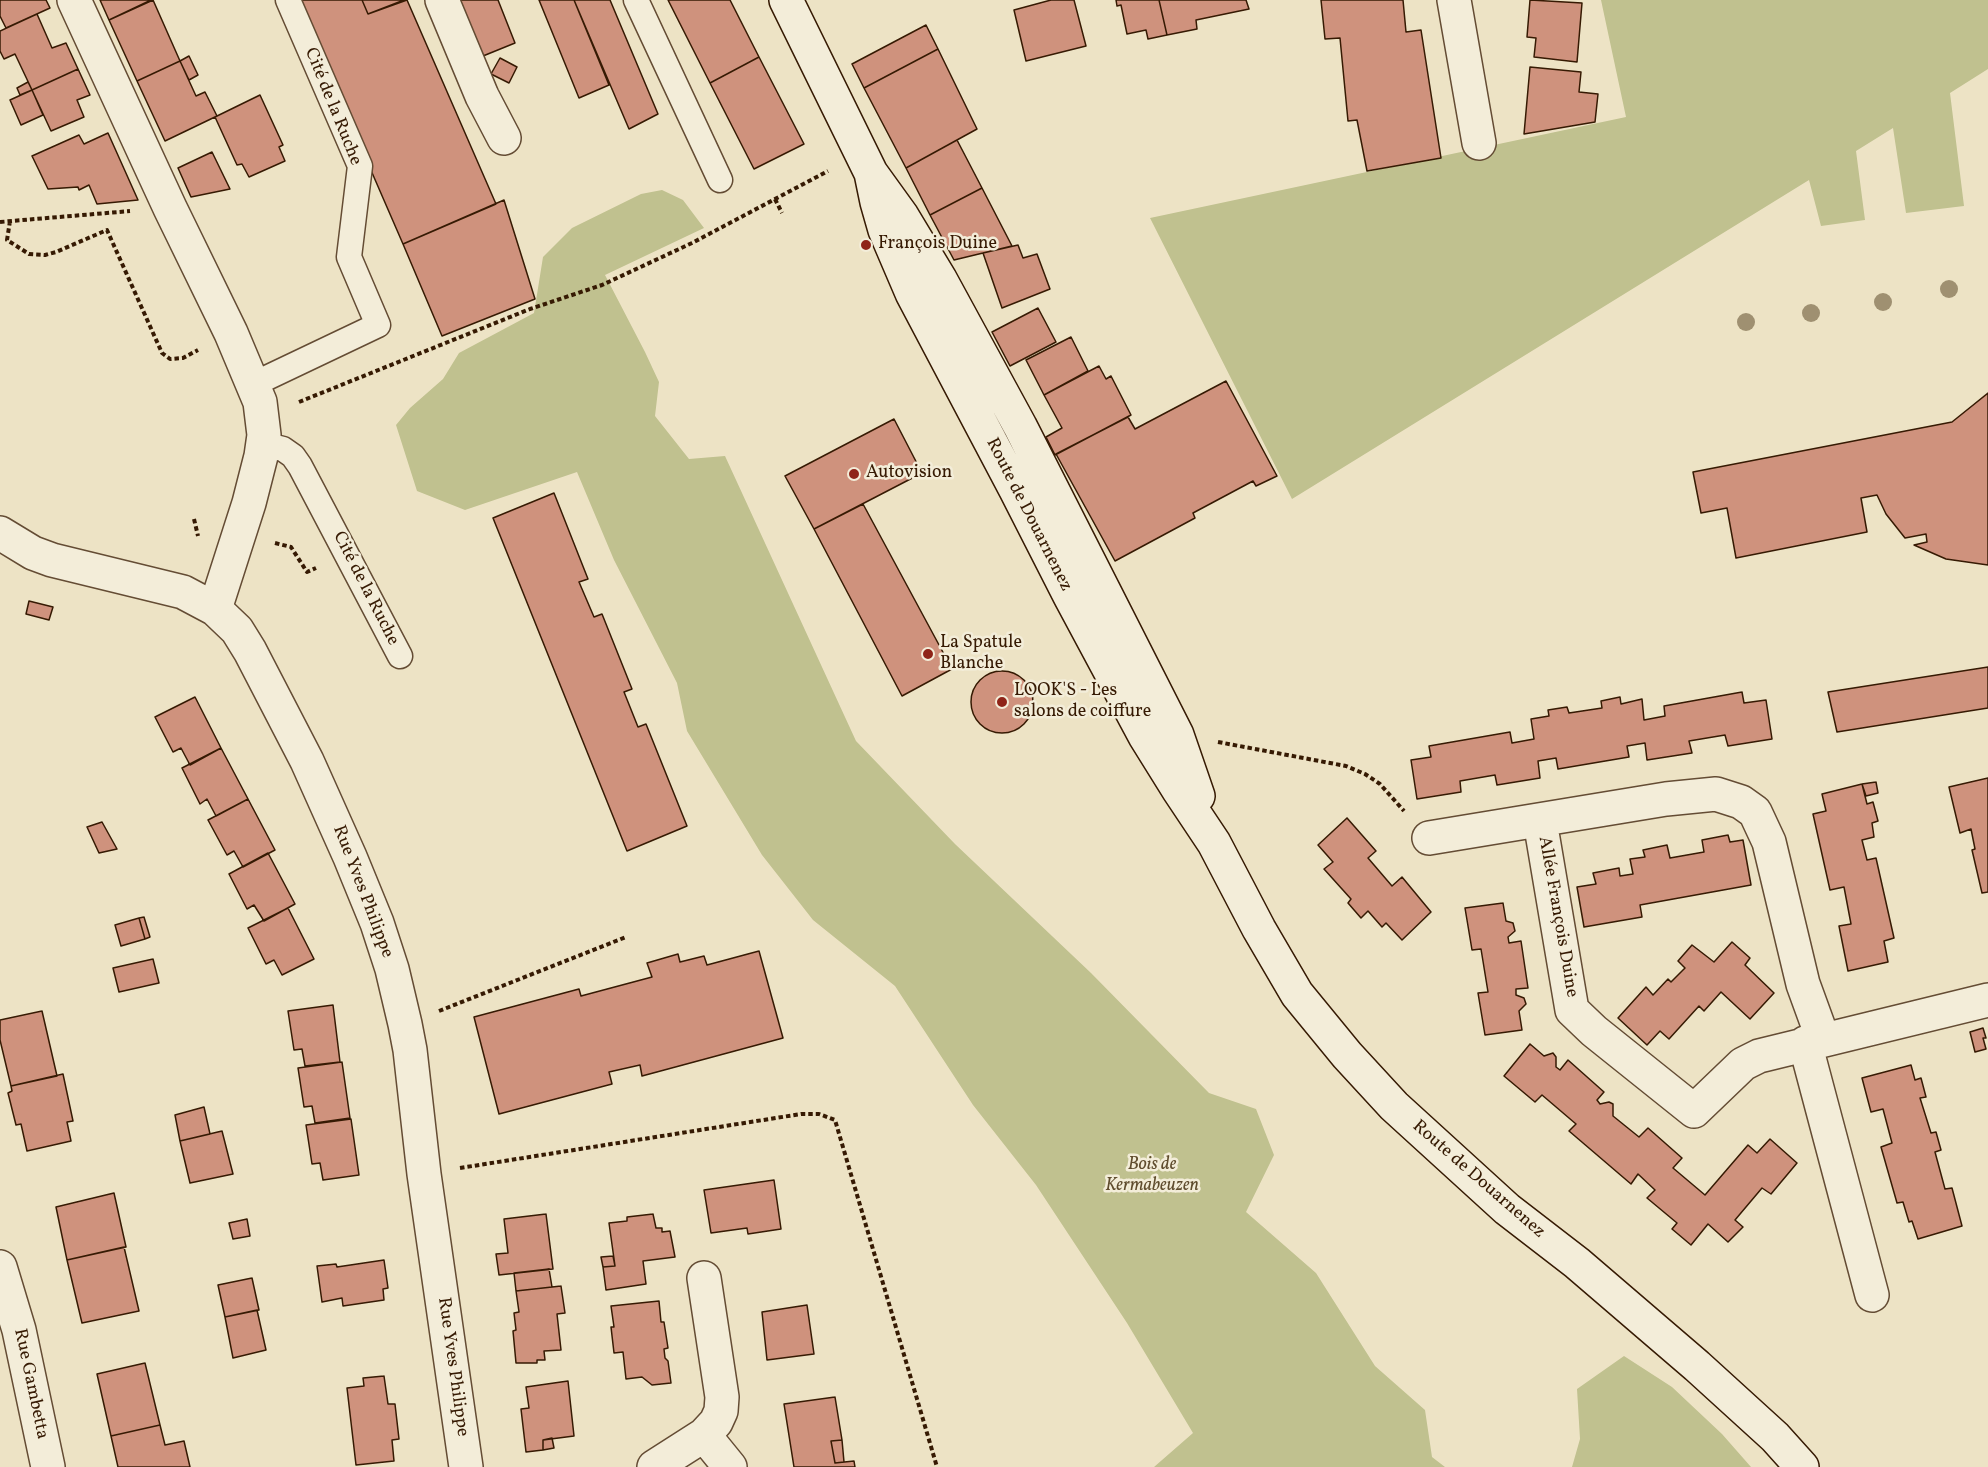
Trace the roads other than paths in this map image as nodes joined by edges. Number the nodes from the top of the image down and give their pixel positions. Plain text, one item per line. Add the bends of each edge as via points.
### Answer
1 (74, 0) edge
2 (288, 0) edge
3 (442, 0) edge
4 (636, 0) edge
5 (786, 0) edge
6 (1454, 0) edge
7 (504, 138) dead end
8 (1479, 142) dead end
9 (867, 163) junction
10 (720, 180) dead end
11 (254, 384) junction
12 (263, 431) junction
13 (0, 533) edge
14 (215, 609) junction
15 (400, 656) dead end
16 (1540, 821) junction
17 (1429, 838) road end
18 (1214, 843) junction
19 (1988, 1000) edge
20 (1814, 1041) junction
21 (0, 1267) edge
22 (704, 1278) dead end
23 (1872, 1295) dead end
24 (704, 1435) junction
25 (48, 1467) edge
26 (466, 1467) edge
27 (654, 1467) edge
28 (730, 1467) edge
29 (1802, 1467) edge

1 - 11 street
2 - 11 lane, Cité de la Ruche via 360,166 349,257 378,325
3 - 7 street
4 - 10 lane
5 - 9 street, Route de Douarnenez
6 - 8 street
9 - 18 street, Route de Douarnenez via 902,216 1020,426 1177,735
9 - 18 street, Route de Douarnenez via 885,230 912,292 1145,736
11 - 12 street
12 - 14 street via 249,503
12 - 15 lane, Cité de la Ruche via 300,466
13 - 14 street, Rue Yves Philippe via 33,553 183,592
14 - 26 street, Rue Yves Philippe via 237,630 250,651 302,752 377,922 392,969 410,1050
16 - 17 street, Allée François Duine
16 - 20 street, Allée François Duine via 1716,794 1742,802 1755,812 1769,842
16 - 20 street, Allée François Duine via 1572,1010 1594,1031 1694,1111 1743,1064
18 - 29 street, Route de Douarnenez via 1297,994 1394,1106 1507,1209 1697,1366
19 - 20 street, Allée François Duine
20 - 23 street, Allée François Duine
21 - 25 street, Rue Gambetta via 24,1350
22 - 24 street via 722,1397 716,1422
24 - 27 street
24 - 28 street

